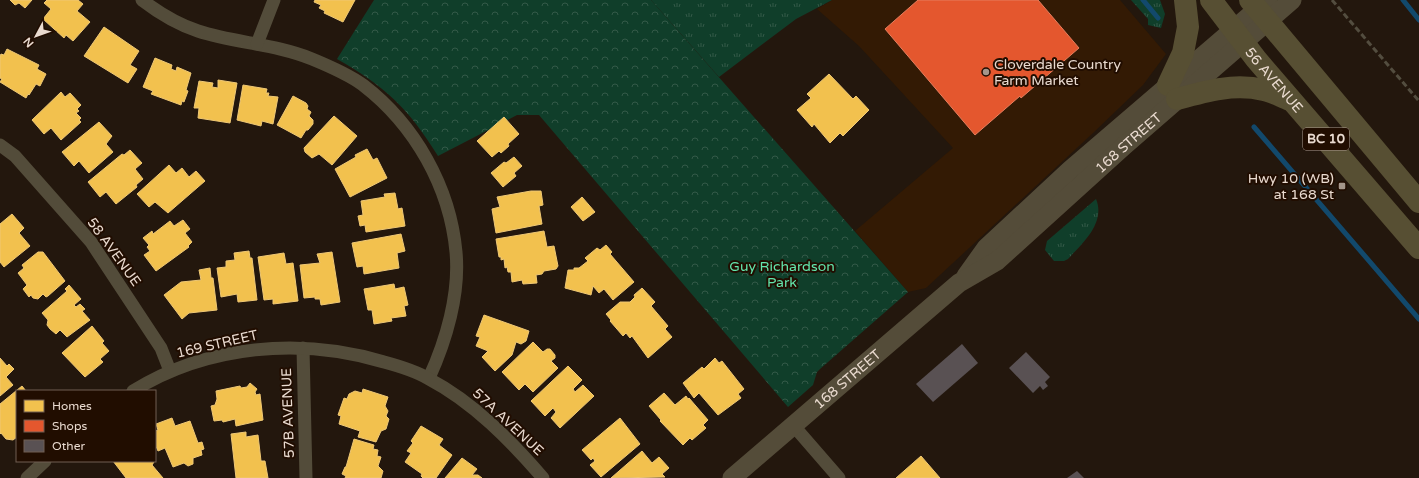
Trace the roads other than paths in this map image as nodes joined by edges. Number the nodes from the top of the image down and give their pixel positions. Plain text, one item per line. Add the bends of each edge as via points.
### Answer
1 (142, 0) edge
2 (274, 0) edge
3 (1185, 0) edge
4 (1211, 0) edge
5 (1292, 0) edge
6 (1261, 7) edge
7 (1238, 35) junction
8 (257, 44) junction
9 (1173, 92) junction
10 (1294, 102) junction
11 (0, 145) edge
12 (1419, 202) edge
13 (1419, 248) edge
14 (303, 348) junction
15 (170, 371) junction
16 (429, 378) junction
17 (135, 390) edge
18 (794, 425) junction
19 (44, 462) edge
20 (27, 478) edge
21 (306, 478) edge
22 (543, 478) edge
23 (732, 478) edge
24 (839, 478) edge

1 - 8 street via 184,26
2 - 8 street
3 - 9 highway via 1188,27
4 - 7 highway, 56 AVENUE / BC 10
5 - 6 main road, 168 STREET
6 - 7 main road, 168 STREET
6 - 12 highway, BC 10
7 - 9 main road, 168 STREET
7 - 10 highway, 56 AVENUE / BC 10
8 - 16 street via 312,58 362,84 383,101 428,159 444,199 456,253 452,304 439,355
9 - 10 highway via 1237,86 1265,90
9 - 18 main road, 168 STREET via 1070,170 986,248 962,280
10 - 13 highway, 56 AVENUE / BC 10
11 - 15 street, 58 AVENUE via 15,156 91,242 161,348
14 - 15 street, 169 STREET via 267,348 233,353
14 - 16 street, 169 STREET via 369,358
14 - 21 street, 57B AVENUE
15 - 17 street, 169 STREET
16 - 22 street, 57A AVENUE via 467,404 501,433
18 - 23 main road, 168 STREET
18 - 24 street
19 - 20 street

